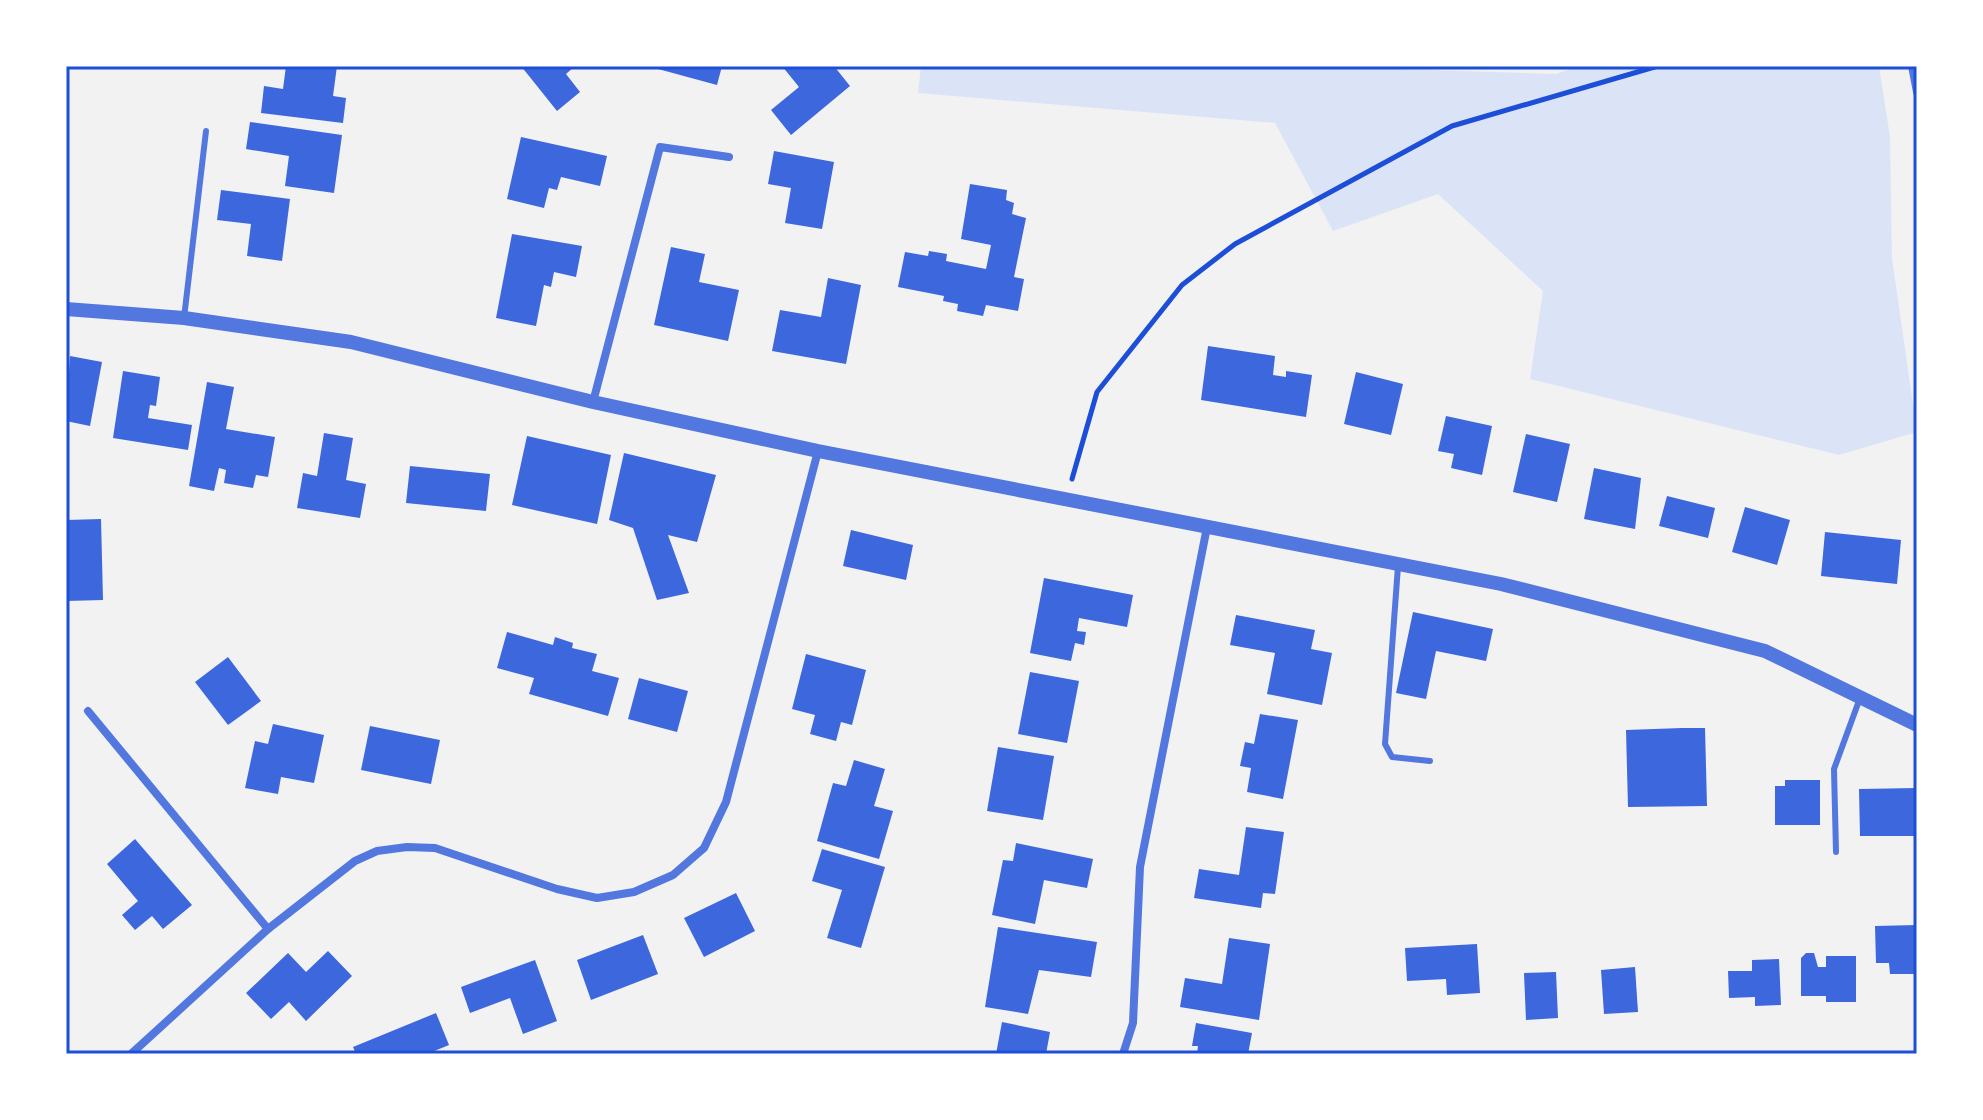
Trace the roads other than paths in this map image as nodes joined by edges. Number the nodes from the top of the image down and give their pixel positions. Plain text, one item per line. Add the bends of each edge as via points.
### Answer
1 (1912, 66) edge
2 (1917, 92) edge
3 (206, 131) dead end
4 (729, 157) dead end
5 (66, 309) edge
6 (184, 318) junction
7 (593, 402) junction
8 (818, 451) junction
9 (1207, 527) junction
10 (1399, 562) junction
11 (1861, 695) junction
12 (88, 711) dead end
13 (1917, 725) edge
14 (1430, 761) dead end
15 (1836, 852) dead end
16 (268, 929) junction
17 (131, 1054) edge
18 (1123, 1054) edge

1 - 2 street
3 - 6 lane
4 - 7 street via 660,147
5 - 6 street
6 - 7 street via 351,342
7 - 8 street
8 - 9 street
8 - 16 street via 726,802 704,848 673,875 634,892 597,898 435,848 377,851 355,861
9 - 10 street
9 - 18 street via 1140,867 1133,1023
10 - 11 street via 1765,651
10 - 14 lane via 1385,744 1392,757
11 - 13 street
11 - 15 lane via 1834,769
12 - 16 street
16 - 17 street

